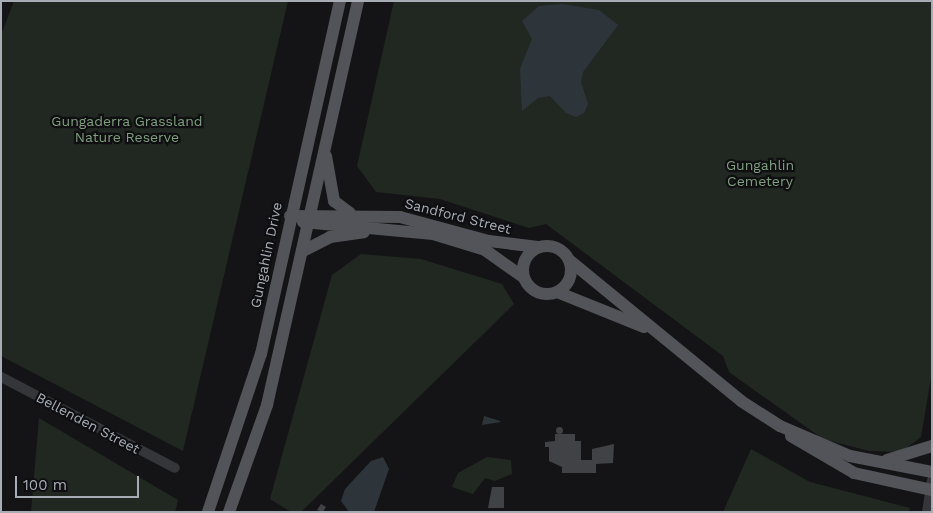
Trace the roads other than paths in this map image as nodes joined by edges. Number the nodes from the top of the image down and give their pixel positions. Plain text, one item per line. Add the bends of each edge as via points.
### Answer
1 (340, 1) edge
2 (358, 1) edge
3 (325, 146) junction
4 (350, 213) junction
5 (290, 216) junction
6 (310, 219) junction
7 (409, 230) junction
8 (538, 246) junction
9 (303, 252) junction
10 (569, 260) junction
11 (523, 277) junction
12 (557, 292) junction
13 (655, 333) junction
14 (1, 377) edge
15 (780, 426) junction
16 (932, 446) edge
17 (867, 460) junction
18 (175, 468) dead end
19 (932, 472) edge
20 (931, 487) edge
21 (208, 512) edge
22 (229, 512) edge
23 (927, 512) edge

1 - 5 main road, Gungahlin Drive
2 - 3 main road
3 - 4 main road via 334,201
3 - 6 main road
4 - 6 main road, Sandford Street
4 - 8 main road, Sandford Street via 418,220 489,240
5 - 6 main road
5 - 21 main road, Gungahlin Drive via 255,375
6 - 7 main road, Sandford Street
6 - 9 main road
7 - 9 main road via 340,235
7 - 11 main road, Sandford Street via 472,244
8 - 10 main road via 557,248
8 - 11 main road via 525,259
9 - 22 main road via 267,404
10 - 12 main road via 570,278
10 - 13 main road
11 - 12 main road via 535,291
12 - 13 main road
13 - 15 main road
14 - 18 street, Bellenden Street
15 - 17 main road via 834,451
15 - 20 main road via 804,447 854,473
16 - 17 main road via 910,456
17 - 19 main road
20 - 23 street

